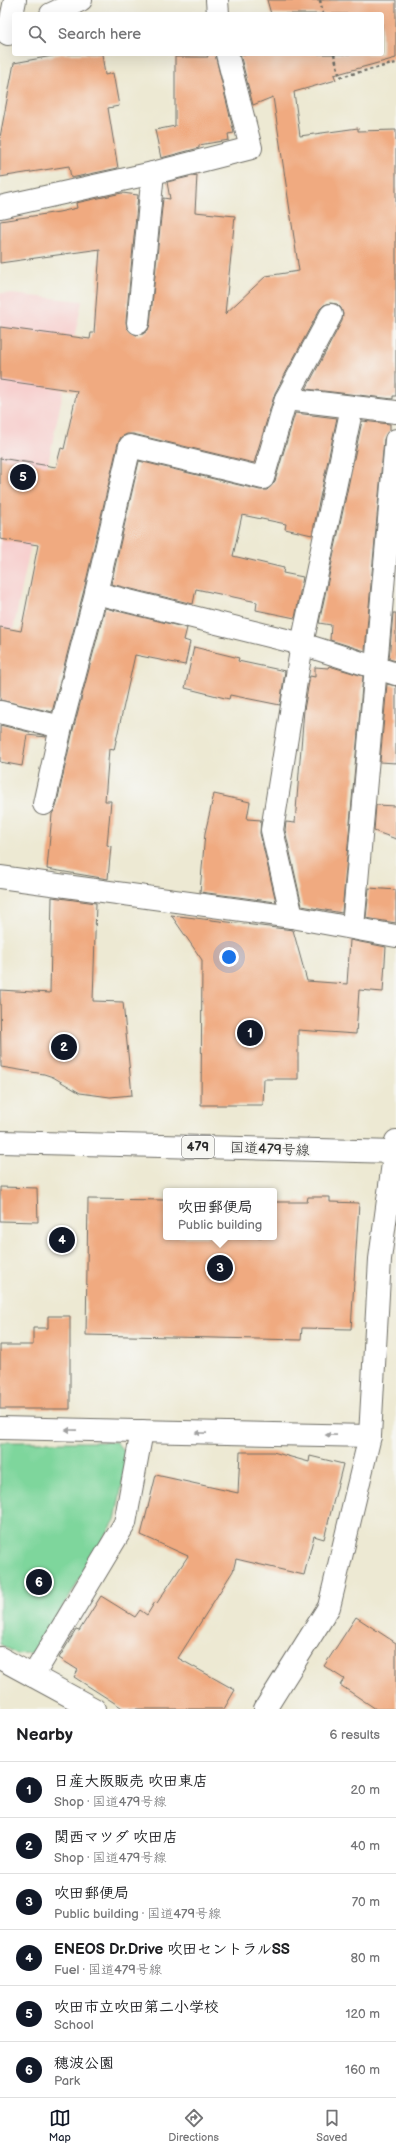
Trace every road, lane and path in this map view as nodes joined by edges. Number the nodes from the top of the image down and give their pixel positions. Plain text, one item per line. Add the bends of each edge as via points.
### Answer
1 (15, 0) edge
2 (81, 0) edge
3 (217, 0) edge
4 (320, 0) edge
5 (12, 12) edge
6 (55, 12) edge
7 (218, 12) edge
8 (323, 12) edge
9 (12, 13) edge
10 (7, 34) edge
11 (228, 56) edge
12 (334, 56) edge
13 (396, 63) edge
14 (153, 173) junction
15 (0, 207) edge
16 (331, 316) dead end
17 (138, 323) dead end
18 (286, 399) junction
19 (352, 407) junction
20 (396, 412) edge
21 (396, 440) edge
22 (391, 548) edge
23 (96, 593) junction
24 (302, 644) junction
25 (375, 666) junction
26 (396, 674) edge
27 (0, 712) edge
28 (61, 727) junction
29 (44, 804) dead end
30 (0, 877) edge
31 (292, 917) junction
32 (353, 927) junction
33 (396, 936) edge
34 (0, 1142) edge
35 (396, 1148) edge
36 (388, 1264) edge
37 (0, 1428) edge
38 (142, 1431) junction
39 (370, 1436) junction
40 (0, 1658) edge
41 (33, 1676) junction
42 (94, 1709) edge
43 (265, 1709) edge

1 - 5 main road
2 - 6 main road
3 - 7 main road
4 - 8 path
9 - 10 main road
11 - 14 main road via 251,148
12 - 13 path via 340,78
14 - 15 main road
14 - 17 main road
16 - 18 main road
18 - 19 main road
18 - 23 main road via 263,478 130,446
19 - 20 main road
19 - 24 main road
21 - 22 main road
22 - 25 main road
23 - 24 main road
23 - 28 main road
24 - 25 main road
24 - 31 main road via 272,830
25 - 26 main road
25 - 32 main road
27 - 28 main road
28 - 29 main road
30 - 31 main road
31 - 32 main road
32 - 33 main road
34 - 35 main road, 国道479号線 / 479
35 - 36 main road
36 - 39 main road
38 -> 37 main road
39 -> 38 main road
38 - 41 main road via 125,1523
39 - 43 main road via 329,1607
40 - 41 main road
41 - 42 main road

